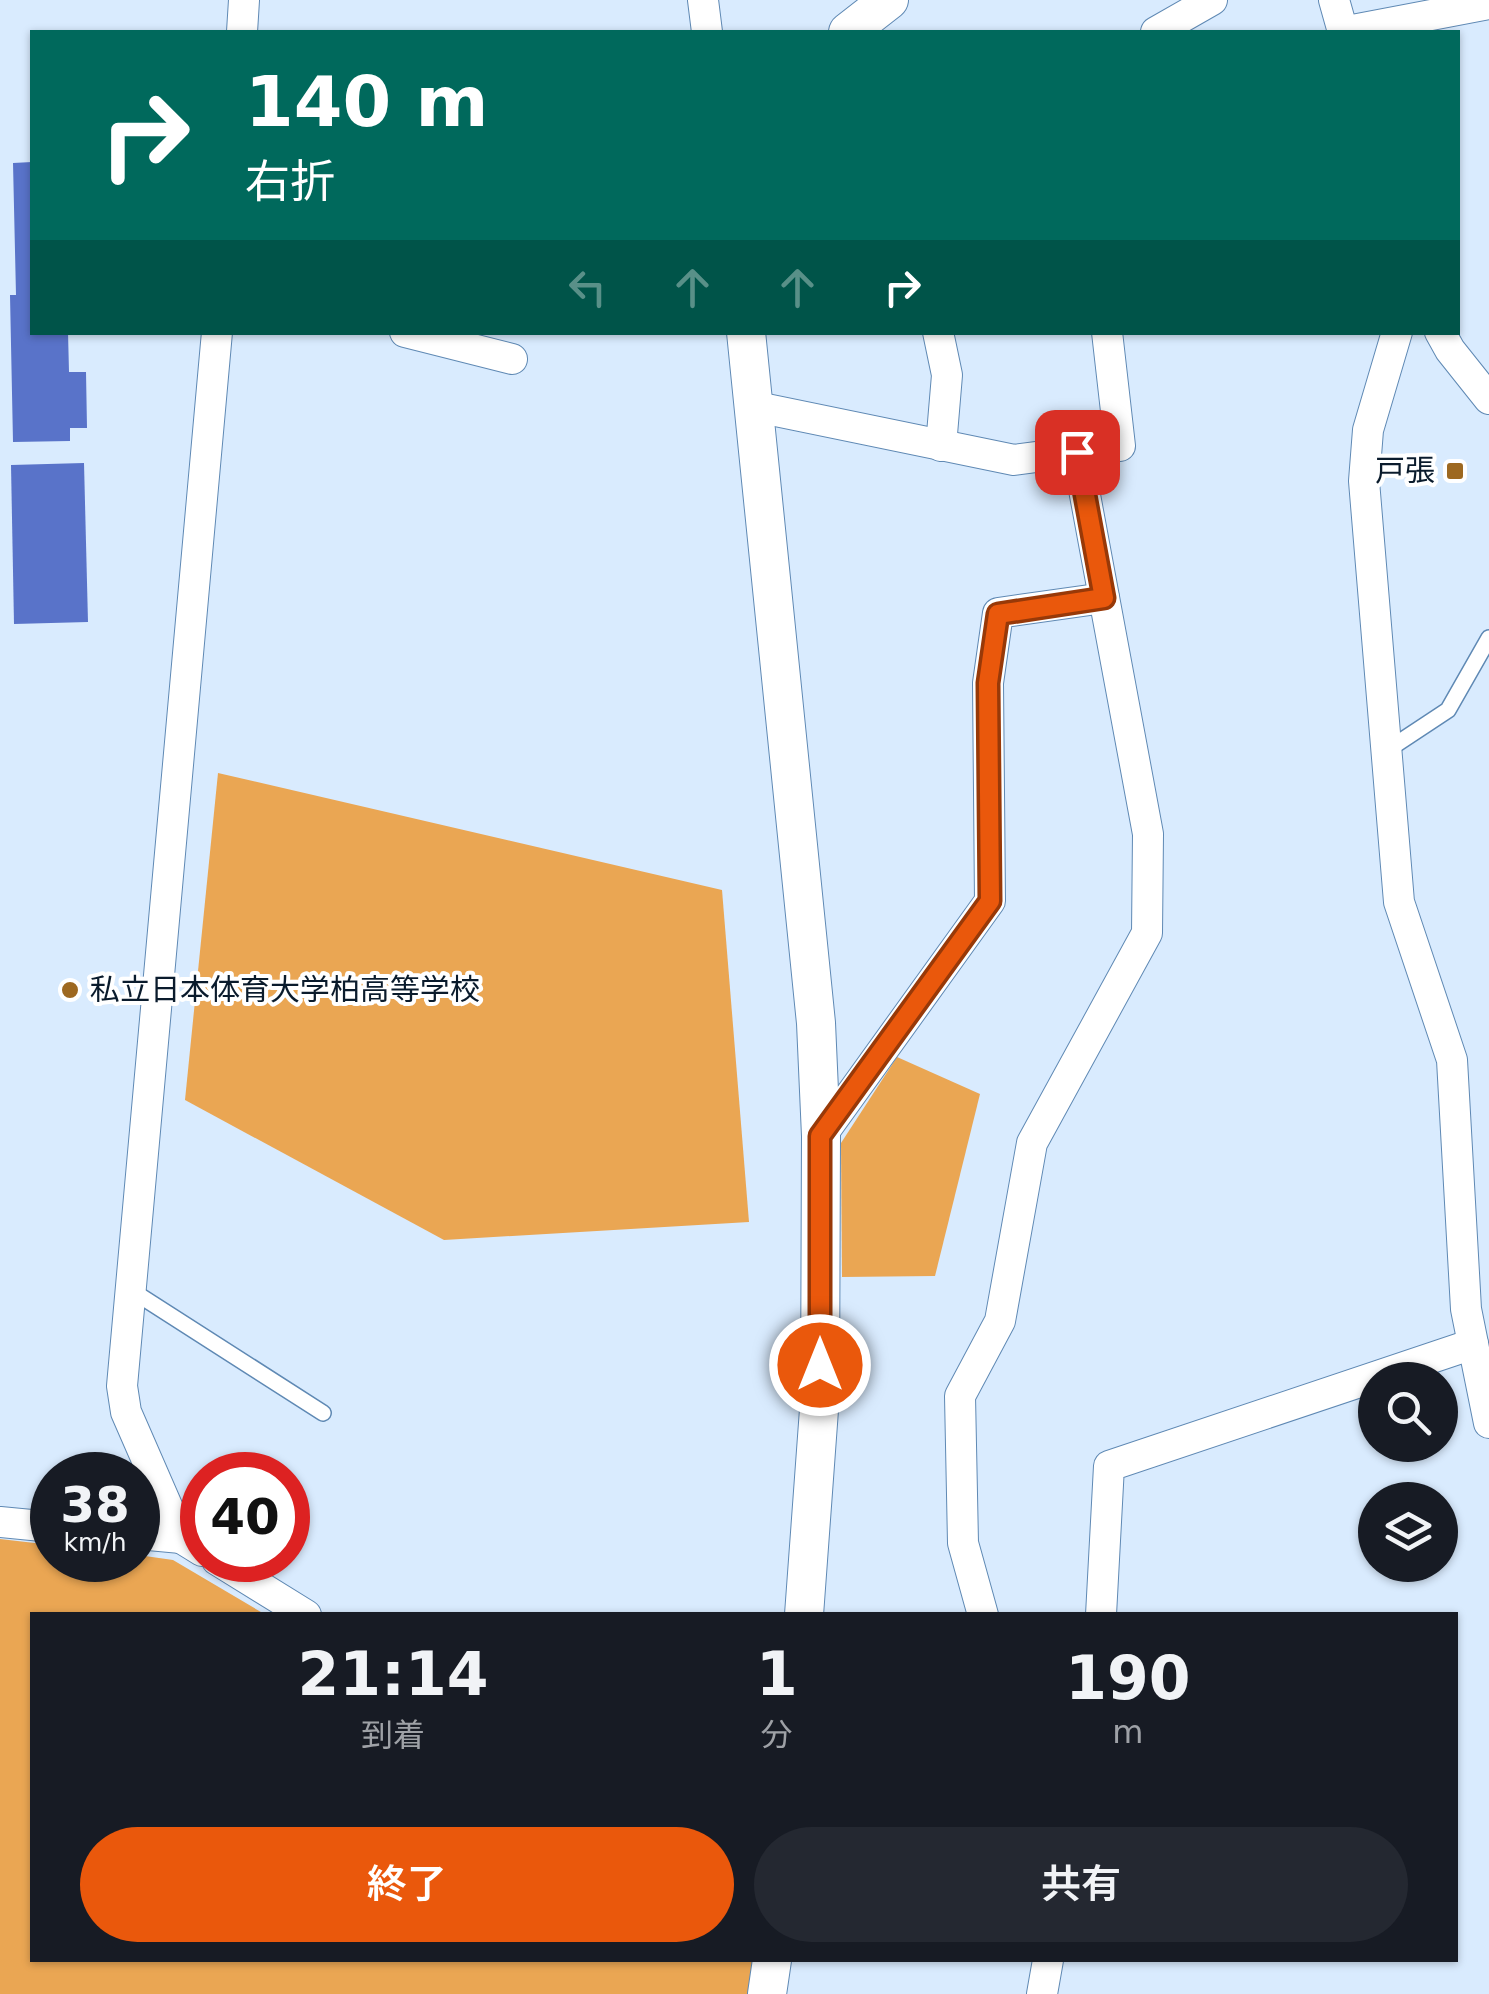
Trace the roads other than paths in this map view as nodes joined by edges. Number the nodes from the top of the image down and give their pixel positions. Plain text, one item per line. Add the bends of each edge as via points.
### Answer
1 (244, 0) edge
2 (703, 0) edge
3 (889, 0) edge
4 (1212, 0) edge
5 (1334, 0) edge
6 (1489, 4) edge
7 (242, 30) edge
8 (707, 30) edge
9 (851, 30) edge
10 (1160, 30) edge
11 (1342, 30) edge
12 (1352, 30) edge
13 (217, 335) edge
14 (417, 335) edge
15 (746, 335) edge
16 (939, 335) edge
17 (1107, 335) edge
18 (1396, 335) edge
19 (1442, 335) edge
20 (512, 359) dead end
21 (1489, 399) edge
22 (752, 406) junction
23 (942, 446) junction
24 (1077, 452) junction
25 (1104, 598) junction
26 (1489, 638) edge
27 (1388, 750) junction
28 (820, 1136) junction
29 (1475, 1234) edge
30 (131, 1290) junction
31 (1473, 1344) junction
32 (323, 1413) dead end
33 (1489, 1423) edge
34 (180, 1521) edge
35 (0, 1522) edge
36 (30, 1525) edge
37 (252, 1582) edge
38 (301, 1612) edge
39 (804, 1612) edge
40 (982, 1612) edge
41 (1101, 1612) edge
42 (772, 1962) edge
43 (767, 1994) edge

1 - 7 street
2 - 8 street
3 - 9 street
4 - 10 street
5 - 11 street
6 - 12 street
13 - 30 street
14 - 20 street
15 - 22 street
16 - 23 street via 946,375
17 - 24 street via 1120,446
18 - 27 street via 1364,454
19 - 21 street
22 - 23 street
22 - 28 street via 816,1023
23 - 24 street via 1014,460
24 - 25 street
25 - 28 street via 998,614 988,683 990,901
25 - 40 street via 1148,834 1147,933 1032,1143 1000,1320 960,1396 963,1542
26 - 27 lane via 1448,710
27 - 29 street via 1399,902 1452,1060
28 - 39 street via 820,1396
29 - 31 street via 1466,1310
30 - 32 lane
30 - 34 street via 122,1386 126,1412
31 - 33 street
31 - 41 street via 1110,1466
35 - 36 street
37 - 38 street
42 - 43 street

